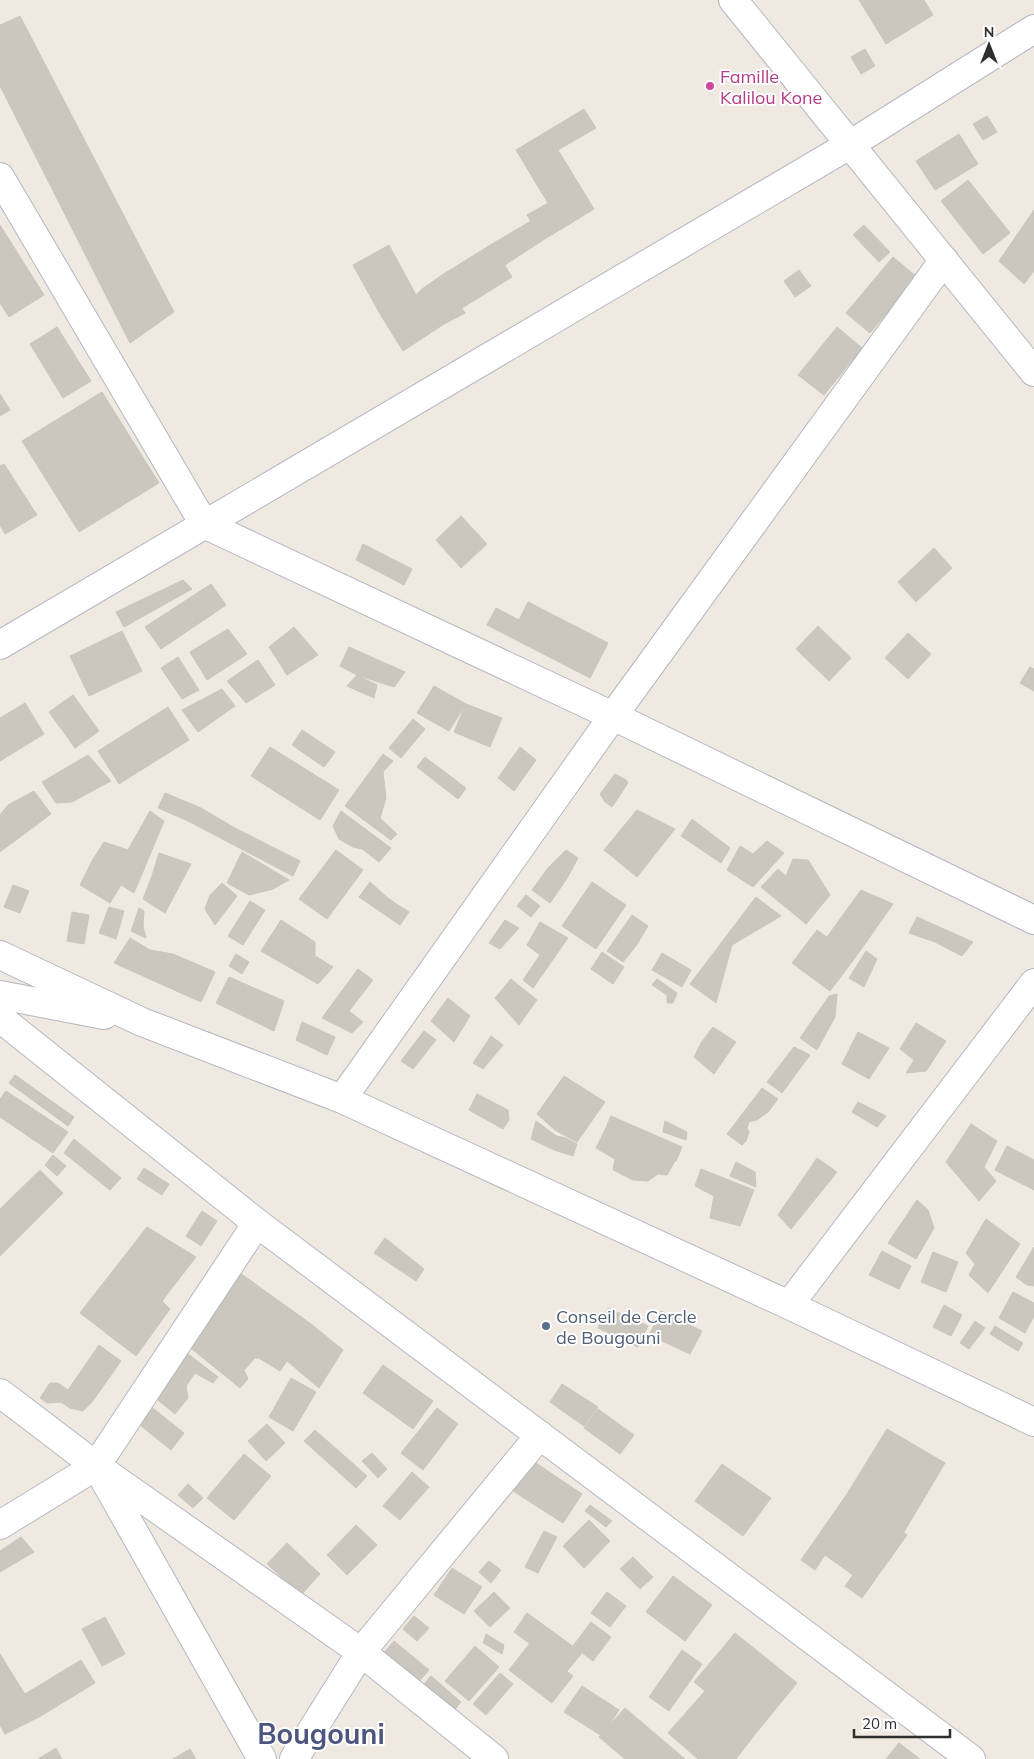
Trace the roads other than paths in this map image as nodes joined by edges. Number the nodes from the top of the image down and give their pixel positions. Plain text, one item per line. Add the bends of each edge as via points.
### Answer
1 (733, 0) edge
2 (1034, 29) edge
3 (851, 144) junction
4 (0, 177) edge
5 (944, 260) junction
6 (1034, 372) edge
7 (204, 524) junction
8 (0, 644) edge
9 (613, 716) junction
10 (1034, 920) edge
11 (0, 955) edge
12 (1034, 983) edge
13 (0, 995) edge
14 (0, 1018) edge
15 (142, 1022) junction
16 (342, 1099) junction
17 (257, 1223) junction
18 (789, 1305) junction
19 (0, 1393) edge
20 (1034, 1422) edge
21 (540, 1435) junction
22 (96, 1466) junction
23 (0, 1525) edge
24 (361, 1652) junction
25 (262, 1759) edge
26 (294, 1759) edge
27 (494, 1759) edge
28 (971, 1759) edge

1 - 3 street
2 - 3 street
3 - 5 street
3 - 7 street
4 - 7 street
5 - 6 street
5 - 9 street
7 - 8 street
7 - 9 street
9 - 10 street
9 - 16 street
11 - 15 street
12 - 18 street
13 - 15 street
14 - 17 street
15 - 16 street
16 - 18 street
17 - 21 street
17 - 22 street
18 - 20 street
19 - 22 street
21 - 24 street
21 - 28 street
22 - 23 street
22 - 24 street
22 - 25 street
24 - 26 street
24 - 27 street

